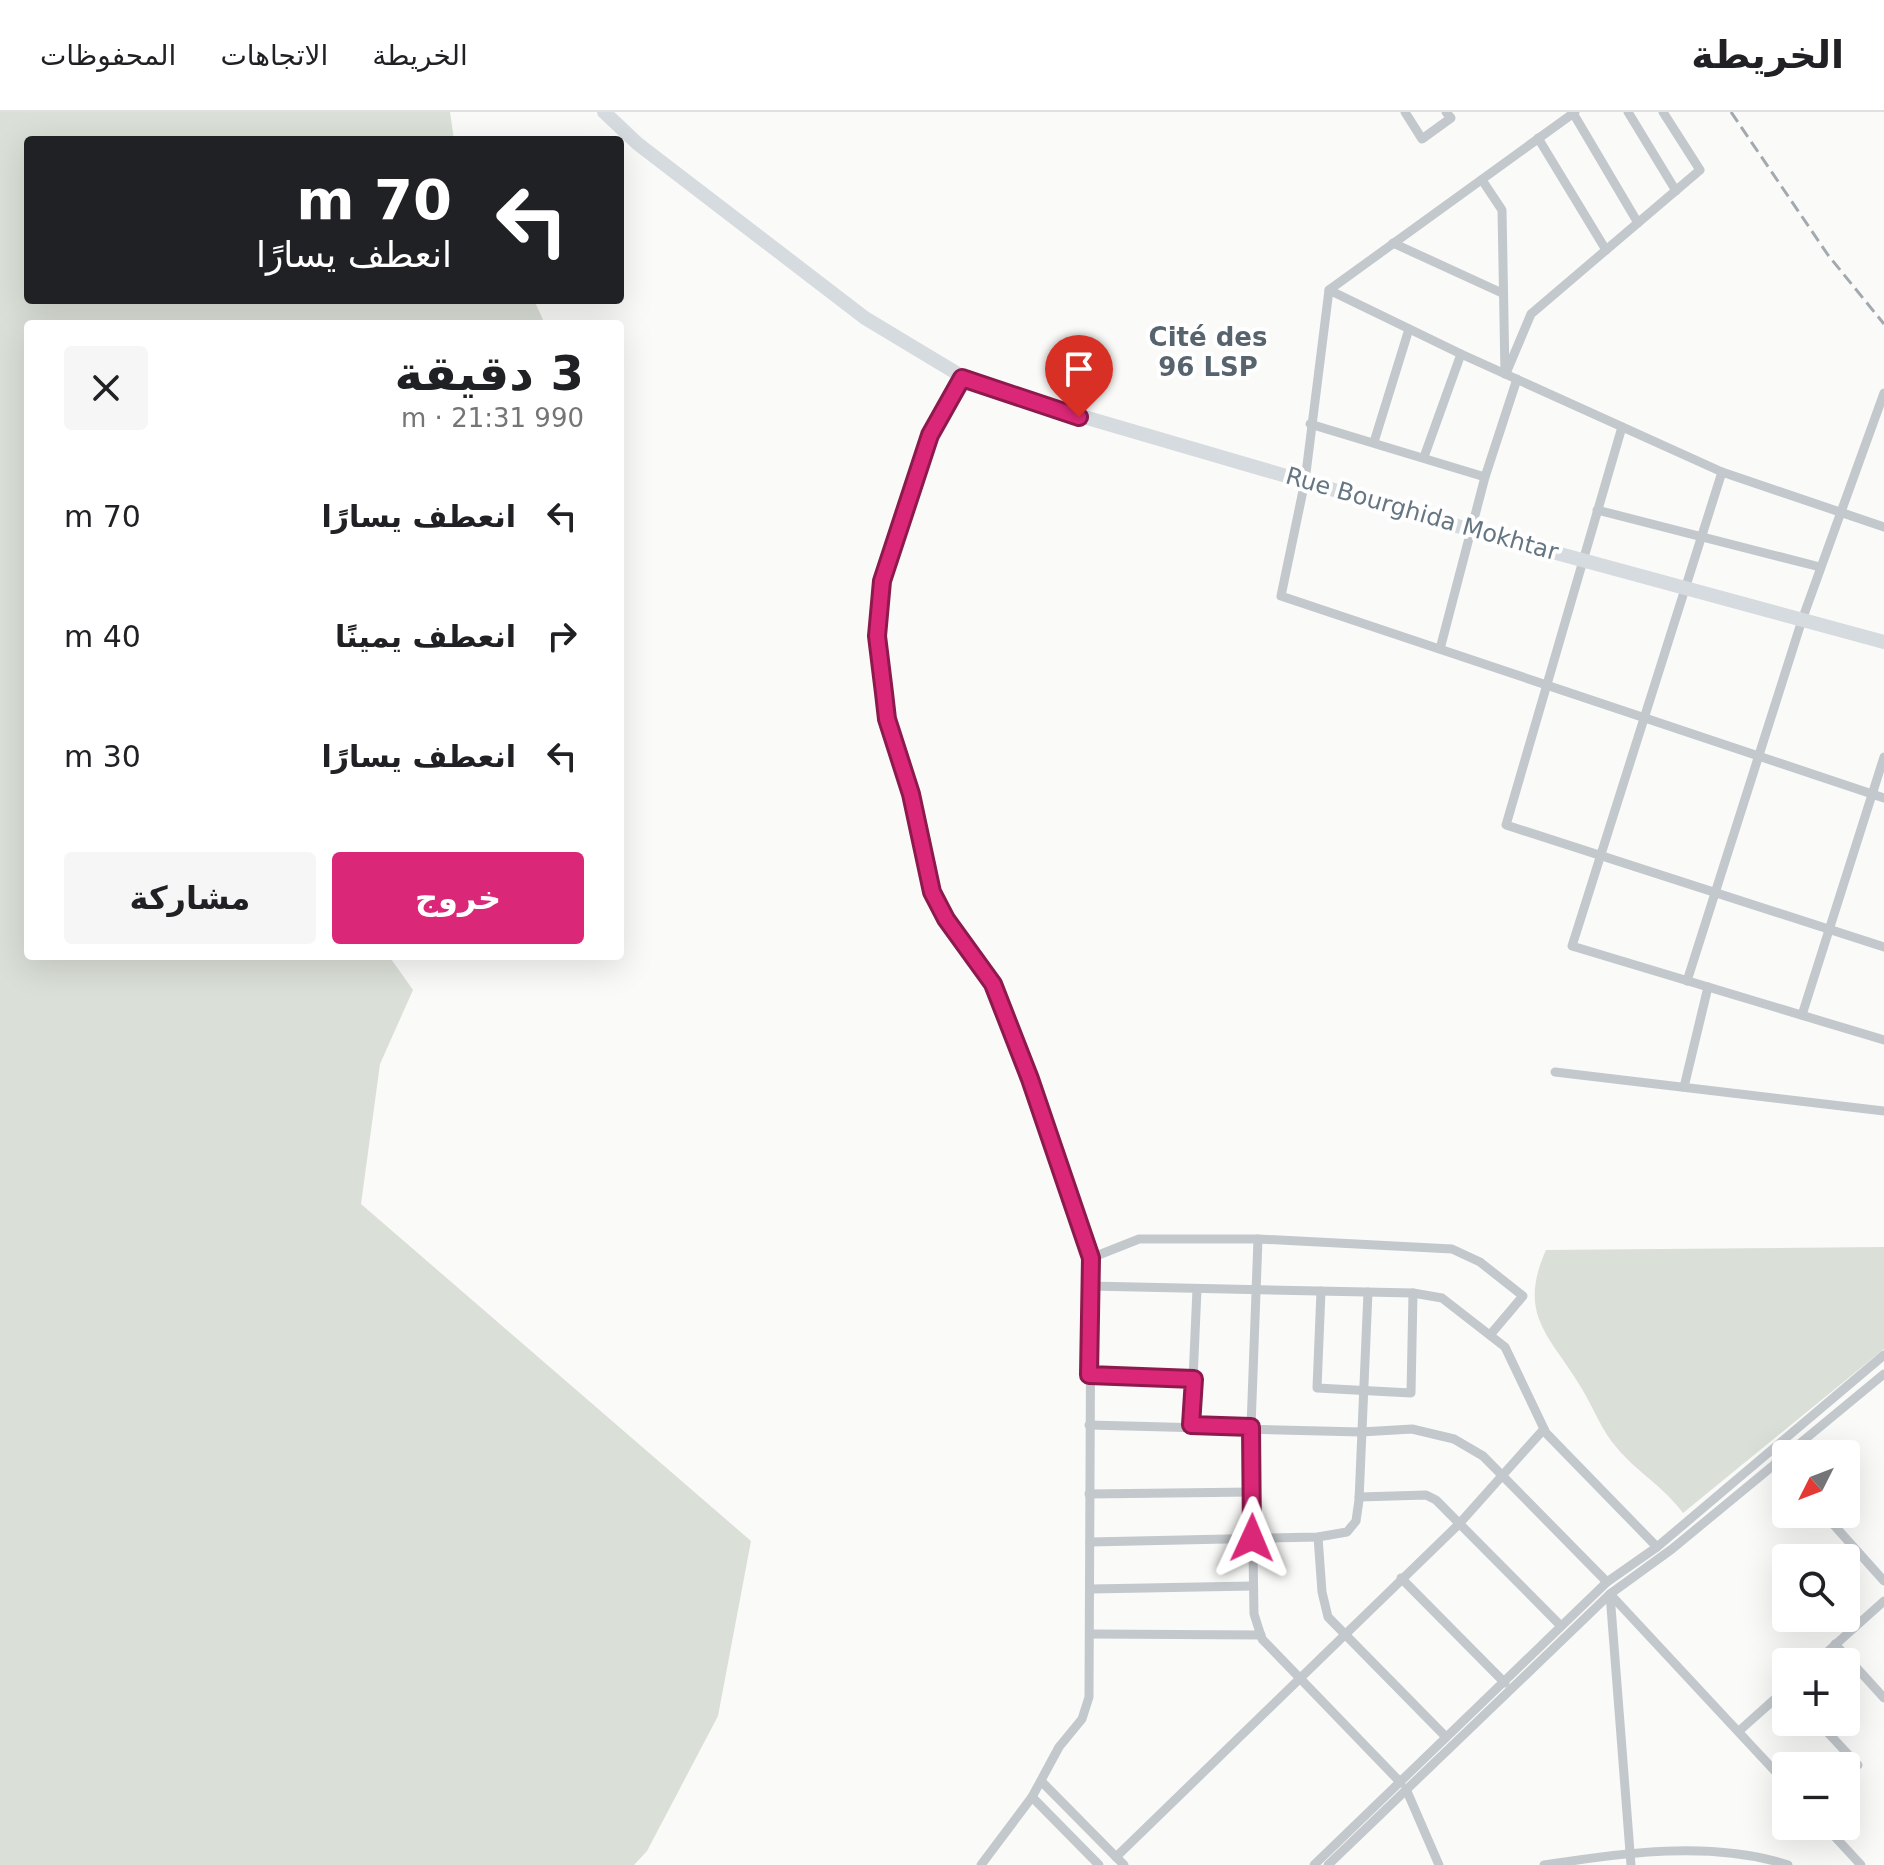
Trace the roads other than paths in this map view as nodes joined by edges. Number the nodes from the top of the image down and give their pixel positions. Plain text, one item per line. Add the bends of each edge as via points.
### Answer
1 (604, 112) edge
2 (1405, 112) edge
3 (1446, 112) edge
4 (1628, 112) edge
5 (1663, 112) edge
6 (1574, 113) edge
7 (1538, 138) junction
8 (1482, 180) junction
9 (1676, 191) junction
10 (1638, 223) junction
11 (1393, 243) junction
12 (1606, 250) junction
13 (1329, 290) junction
14 (1502, 293) junction
15 (1409, 329) junction
16 (1461, 354) junction
17 (1505, 374) junction
18 (962, 378) junction
19 (1517, 379) junction
20 (1884, 393) edge
21 (1310, 424) junction
22 (1622, 427) junction
23 (1374, 442) junction
24 (1424, 457) junction
25 (1722, 472) junction
26 (1485, 477) junction
27 (1305, 481) junction
28 (1597, 510) junction
29 (1839, 512) junction
30 (1884, 527) edge
31 (1471, 530) junction
32 (1701, 537) junction
33 (1582, 559) junction
34 (1820, 567) junction
35 (1684, 586) junction
36 (1802, 620) junction
37 (1884, 642) edge
38 (1440, 649) junction
39 (1547, 685) junction
40 (1644, 718) junction
41 (1758, 756) junction
42 (1884, 757) edge
43 (1872, 794) junction
44 (1884, 798) edge
45 (1601, 856) junction
46 (1715, 893) junction
47 (1829, 930) junction
48 (1884, 947) edge
49 (1687, 981) junction
50 (1708, 987) junction
51 (1802, 1015) junction
52 (1884, 1040) edge
53 (1555, 1072) dead end
54 (1684, 1087) junction
55 (1884, 1111) edge
56 (1258, 1239) junction
57 (1091, 1258) junction
58 (1090, 1286) junction
59 (1197, 1289) junction
60 (1259, 1290) junction
61 (1321, 1291) junction
62 (1368, 1292) junction
63 (1413, 1293) junction
64 (1490, 1335) junction
65 (1884, 1355) edge
66 (1884, 1374) edge
67 (1089, 1375) junction
68 (1194, 1379) junction
69 (1363, 1390) junction
70 (1089, 1425) junction
71 (1191, 1425) junction
72 (1251, 1427) junction
73 (1544, 1429) junction
74 (1361, 1432) junction
75 (1802, 1440) edge
76 (1772, 1464) edge
77 (1502, 1475) junction
78 (1252, 1492) junction
79 (1089, 1494) junction
80 (1359, 1497) junction
81 (1459, 1524) junction
82 (1837, 1528) edge
83 (1318, 1537) junction
84 (1252, 1538) junction
85 (1090, 1542) junction
86 (1657, 1547) junction
87 (1401, 1578) junction
88 (1884, 1581) edge
89 (1607, 1582) junction
90 (1253, 1586) junction
91 (1091, 1589) junction
92 (1610, 1594) junction
93 (1884, 1601) edge
94 (1560, 1625) junction
95 (1091, 1634) junction
96 (1344, 1634) junction
97 (1261, 1635) junction
98 (1835, 1644) junction
99 (1831, 1648) edge
100 (1301, 1678) junction
101 (1506, 1685) junction
102 (1882, 1693) edge
103 (1772, 1702) edge
104 (1739, 1731) junction
105 (1831, 1736) edge
106 (1446, 1737) junction
107 (1846, 1752) edge
108 (1772, 1768) edge
109 (1042, 1782) junction
110 (1404, 1786) junction
111 (1032, 1797) junction
112 (1838, 1840) edge
113 (1631, 1854) junction
114 (1116, 1857) junction
115 (981, 1865) edge
116 (1099, 1865) edge
117 (1124, 1865) edge
118 (1314, 1865) edge
119 (1328, 1865) edge
120 (1439, 1865) edge
121 (1544, 1865) edge
122 (1631, 1865) edge
123 (1788, 1865) edge
124 (1861, 1865) edge

1 - 18 main road, Rue Bourghida Mokhtar via 638,144 865,318
2 - 3 street via 1422,139 1451,118
4 - 9 street
5 - 9 street via 1700,170
6 - 7 street
6 - 10 street
7 - 8 street
7 - 12 street
8 - 11 street
8 - 14 street via 1502,210
9 - 10 street
10 - 12 street
11 - 13 street
11 - 14 street
12 - 17 street via 1531,314
13 - 15 street
13 - 21 street
14 - 17 street
15 - 16 street
15 - 23 street
16 - 17 street
16 - 24 street
17 - 19 street
18 - 27 main road, Rue Bourghida Mokhtar via 1050,409
18 - 57 street via 930,435 882,581 877,636 887,719 911,794 932,892 993,984
19 - 22 street
19 - 26 street
20 - 29 street
21 - 23 street
21 - 27 street
22 - 25 street
22 - 28 street
23 - 24 street
24 - 26 street
25 - 29 street
25 - 32 street
26 - 31 street
27 - 31 main road, Rue Bourghida Mokhtar
27 - 38 street via 1281,596
28 - 32 street
28 - 33 street
29 - 30 street
29 - 34 street
31 - 33 main road, Rue Bourghida Mokhtar
31 - 38 street
32 - 34 street
32 - 35 street
33 - 35 main road, Rue Bourghida Mokhtar
33 - 39 street
34 - 36 street
35 - 36 main road, Rue Bourghida Mokhtar
35 - 40 street
36 - 37 main road, Rue Bourghida Mokhtar
36 - 41 street
38 - 39 street
39 - 40 street
39 - 45 street via 1506,825
40 - 41 street
40 - 45 street
41 - 43 street
41 - 46 street
42 - 43 street
43 - 44 street
43 - 47 street
45 - 46 street
45 - 49 street via 1572,946
46 - 47 street
46 - 49 street
47 - 48 street
47 - 51 street
49 - 50 street
50 - 51 street
50 - 54 street
51 - 52 street
53 - 54 street
54 - 55 street
56 - 57 street via 1139,1239
56 - 60 street
56 - 64 street via 1452,1249 1480,1262 1523,1296
57 - 58 street
58 - 59 street
58 - 67 street
59 - 60 street
59 - 68 street
60 - 61 street
60 - 72 street
61 - 62 street
61 - 69 street via 1317,1388
62 - 63 street
62 - 69 street
63 - 64 street via 1442,1298
63 - 69 street via 1411,1393
64 - 73 street via 1505,1347
65 - 86 street
66 - 75 street
67 - 68 street
67 - 70 street
68 - 71 street
69 - 74 street
70 - 71 street
70 - 79 street
71 - 72 street
72 - 74 street
72 - 78 street
73 - 77 street
73 - 86 street
74 - 77 street via 1412,1429 1454,1439
74 - 80 street
76 - 92 street
77 - 81 street
77 - 89 street
78 - 79 street
78 - 84 street
79 - 85 street
80 - 81 street via 1426,1495
80 - 83 street via 1356,1521 1347,1532
81 - 87 street
81 - 94 street
82 - 88 street
83 - 84 street
83 - 96 street via 1325,1609
84 - 85 street
84 - 90 street
85 - 91 street
86 - 89 street
87 - 96 street
87 - 101 street
89 - 94 street
90 - 91 street
90 - 97 street
91 - 95 street
92 - 101 street
92 - 104 street
92 - 113 street
93 - 98 street
94 - 101 street
95 - 97 street
95 - 109 street via 1086,1709
96 - 100 street
96 - 106 street
97 - 100 street
98 - 99 street
98 - 102 street
100 - 110 street
100 - 114 street
101 - 106 street
101 - 110 street
103 - 104 street
104 - 108 street
105 - 107 street
106 - 110 street
109 - 111 street
109 - 114 street
110 - 118 street
110 - 119 street
110 - 120 street
111 - 115 street
111 - 116 street
112 - 124 street
113 - 121 street
113 - 122 street
113 - 123 street via 1710,1852
114 - 117 street

